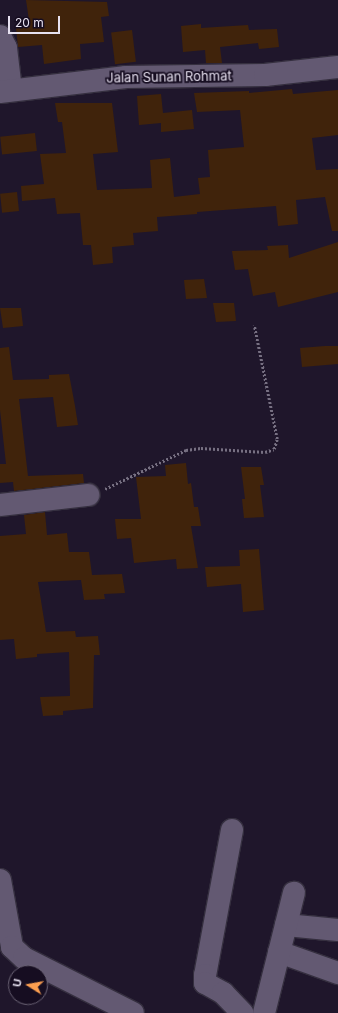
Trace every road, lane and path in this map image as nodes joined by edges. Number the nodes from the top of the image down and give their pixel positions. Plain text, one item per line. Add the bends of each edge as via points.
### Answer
1 (0, 36) edge
2 (338, 67) edge
3 (6, 91) edge
4 (254, 325) dead end
5 (88, 495) joint
6 (0, 505) edge
7 (232, 830) dead end
8 (0, 880) edge
9 (294, 893) dead end
10 (286, 925) junction
11 (338, 930) edge
12 (279, 952) junction
13 (338, 973) edge
14 (133, 1013) edge
15 (242, 1013) edge
16 (264, 1013) edge

1 - 3 street via 6,48
2 - 3 street, Jalan Sunan Rohmat via 265,75 126,77
4 - 5 path via 277,439 274,450 265,452 192,448 120,484
5 - 6 street
7 - 15 street via 204,975 205,983 223,993
8 - 14 street via 12,947 24,958
9 - 10 street
10 - 11 street
10 - 12 street
12 - 13 street
12 - 16 street

